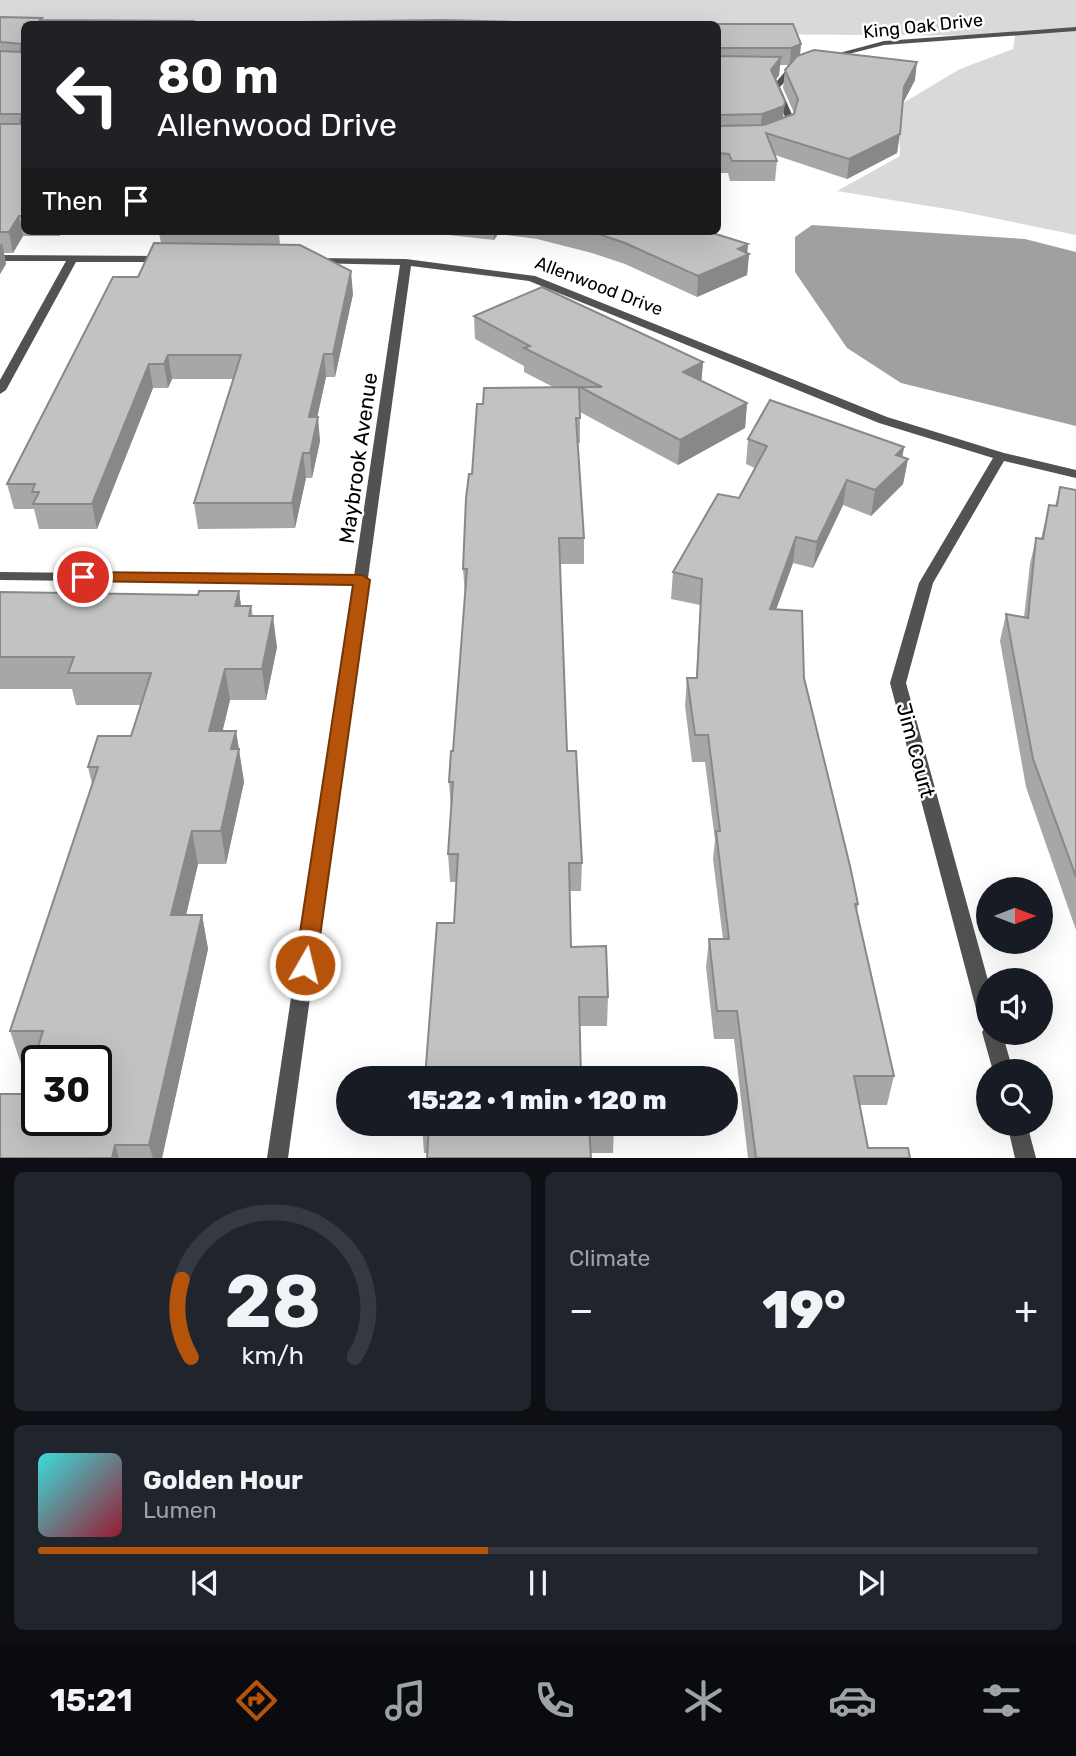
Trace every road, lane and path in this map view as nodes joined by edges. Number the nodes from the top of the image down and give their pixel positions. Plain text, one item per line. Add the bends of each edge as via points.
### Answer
1 (1076, 29) edge
2 (778, 69) edge
3 (790, 69) junction
4 (775, 133) edge
5 (0, 258) edge
6 (73, 258) junction
7 (170, 259) edge
8 (295, 261) edge
9 (406, 262) junction
10 (0, 390) edge
11 (1000, 456) junction
12 (1076, 474) edge
13 (0, 576) edge
14 (362, 580) junction
15 (976, 972) edge
16 (1020, 1136) edge
17 (277, 1157) edge
18 (1026, 1157) edge

1 - 3 street, King Oak Drive via 884,43
2 - 3 street, King Oak Drive
3 - 4 street via 776,88 790,119 788,128
5 - 6 street
6 - 7 street
6 - 10 street
8 - 9 street, Allenwood Drive
9 - 11 street, Allenwood Drive via 531,278 883,420
9 - 14 street, Maybrook Avenue
11 - 12 street, Allenwood Drive
11 - 15 street, Jim Court via 926,583 898,682
13 - 14 street
14 - 17 street, Maybrook Avenue
16 - 18 street

